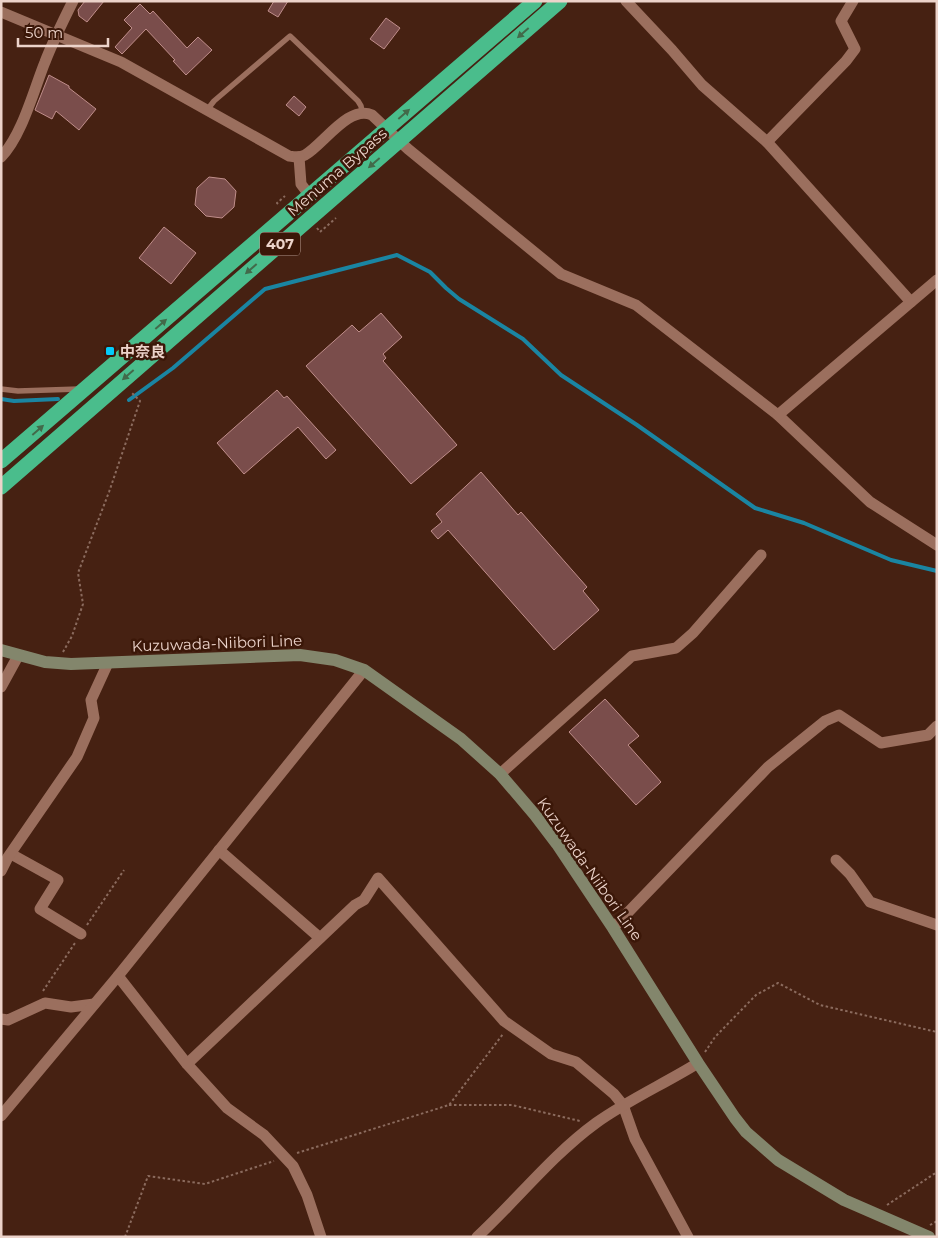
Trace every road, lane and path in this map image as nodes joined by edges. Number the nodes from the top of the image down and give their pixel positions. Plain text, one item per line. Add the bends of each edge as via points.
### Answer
1 (73, 1) edge
2 (535, 1) edge
3 (560, 1) edge
4 (626, 1) edge
5 (853, 1) edge
6 (1, 12) edge
7 (56, 36) junction
8 (207, 110) junction
9 (362, 112) junction
10 (386, 129) junction
11 (399, 141) junction
12 (767, 142) junction
13 (1, 157) edge
14 (299, 157) junction
15 (310, 196) junction
16 (336, 218) dead end
17 (320, 232) dead end
18 (937, 280) edge
19 (911, 302) junction
20 (122, 381) junction
21 (1, 389) edge
22 (85, 389) junction
23 (778, 415) junction
24 (1, 461) edge
25 (1, 487) edge
26 (937, 545) edge
27 (761, 555) dead end
28 (1, 650) edge
29 (18, 656) junction
30 (58, 663) junction
31 (108, 663) junction
32 (364, 670) junction
33 (1, 687) edge
34 (937, 726) edge
35 (500, 774) junction
36 (219, 850) junction
37 (11, 854) junction
38 (836, 860) dead end
39 (1, 871) edge
40 (937, 925) edge
41 (613, 928) junction
42 (81, 934) dead end
43 (320, 938) junction
44 (118, 976) junction
45 (94, 1004) junction
46 (1, 1019) edge
47 (509, 1025) junction
48 (937, 1032) edge
49 (698, 1063) junction
50 (187, 1064) junction
51 (449, 1105) junction
52 (623, 1106) junction
53 (1, 1116) edge
54 (595, 1124) junction
55 (284, 1157) junction
56 (937, 1172) edge
57 (874, 1214) junction
58 (921, 1235) edge
59 (125, 1237) edge
60 (321, 1237) edge
61 (477, 1237) edge
62 (688, 1237) edge

1 - 7 street
10 -> 2 highway, Menuma Bypass / 407
3 -> 11 highway, Menuma Bypass / 407
4 - 12 street via 702,85
5 - 12 street via 842,21 855,49
6 - 7 street
7 - 8 street via 114,58
7 - 13 street via 23,119
8 - 9 lane via 290,36 358,101
8 - 14 street via 290,156
9 - 10 street via 372,115
9 - 14 street
10 - 11 street
10 - 15 highway, Menuma Bypass / 407
11 -> 20 highway, Menuma Bypass / 407
11 - 23 street via 561,274 636,305
12 - 19 street
14 - 15 street via 301,184
22 -> 15 highway, Menuma Bypass / 407
16 - 17 path
18 - 19 street
19 - 23 street
20 - 25 highway, Menuma Bypass / 407
20 - 30 path via 140,401 78,572 83,604
21 - 22 lane
24 -> 22 highway, Menuma Bypass / 407
23 - 26 street via 870,502
27 - 35 street via 676,648 632,656
28 - 29 main road, Kuzuwada-Niibori Line
29 - 30 main road, Kuzuwada-Niibori Line
29 - 33 street
30 - 31 main road, Kuzuwada-Niibori Line
31 - 32 main road, Kuzuwada-Niibori Line via 300,655 335,660
31 - 37 street via 91,700 94,718 77,757
32 - 35 main road, Kuzuwada-Niibori Line via 461,739
32 - 36 street
34 - 41 street via 928,736 881,743 839,715 825,721 768,767
35 - 41 main road, Kuzuwada-Niibori Line via 558,844
36 - 43 street
36 - 44 street
37 - 39 street
37 - 42 street via 58,880 40,909
38 - 40 street via 870,902
41 - 49 main road, Kuzuwada-Niibori Line
43 - 47 street via 364,900 378,878
43 - 50 street
44 - 45 street
44 - 50 street
45 - 46 street via 45,1003 8,1020
45 - 53 street
47 - 51 path
47 - 52 street via 551,1054 576,1062 614,1094
48 - 49 path via 820,1005 778,983 756,995 715,1037
49 - 52 street
49 - 57 main road, Kuzuwada-Niibori Line via 735,1118 764,1149 844,1200
50 - 55 street via 227,1108 264,1135
51 - 54 path via 512,1106
51 - 55 path
52 - 54 street
52 - 62 street via 635,1138
54 - 61 street
55 - 59 path via 205,1184 148,1176
55 - 60 street via 293,1166 306,1194
56 - 57 path
57 - 58 main road, Kuzuwada-Niibori Line

